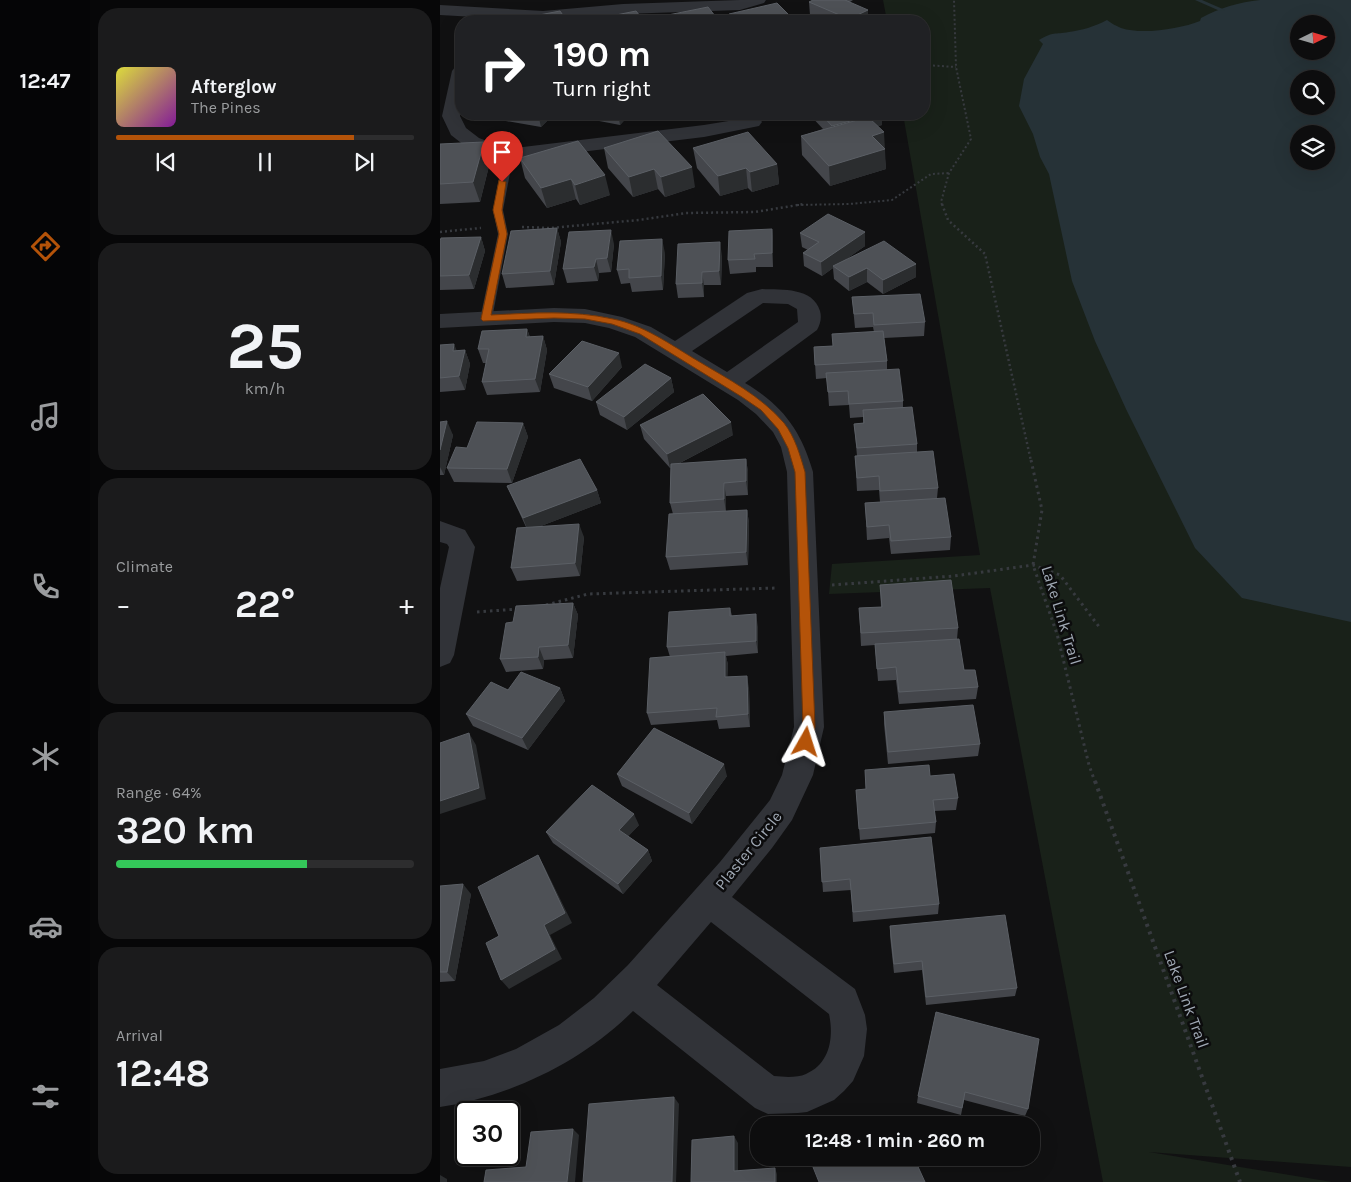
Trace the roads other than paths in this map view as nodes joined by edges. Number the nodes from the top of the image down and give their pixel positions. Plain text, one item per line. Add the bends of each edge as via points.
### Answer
1 (509, 0) edge
2 (758, 0) edge
3 (440, 10) edge
4 (479, 15) edge
5 (496, 15) edge
6 (554, 15) edge
7 (453, 79) edge
8 (752, 122) dead end
9 (509, 152) junction
10 (486, 319) junction
11 (440, 321) edge
12 (676, 351) junction
13 (728, 383) junction
14 (440, 531) edge
15 (440, 655) edge
16 (708, 899) junction
17 (631, 987) junction
18 (440, 1088) edge

1 - 5 street
2 - 6 street via 740,5
3 - 4 street
7 - 9 street via 451,116 458,131 472,142
8 - 9 street via 704,131 524,153
9 - 10 lane via 498,210 503,234
10 - 11 street, Plaster Circle
10 - 12 street, Plaster Circle via 585,316 643,332
12 - 13 street, Plaster Circle
12 - 13 street via 755,298 791,297 807,306 810,314 808,325
13 - 16 street, Plaster Circle via 764,408 782,427 800,472 809,727 797,775 781,810 756,845
14 - 15 street via 456,537 462,548
16 - 17 street, Plaster Circle
16 - 17 street, Plaster Circle via 842,1002 847,1013 850,1041 847,1056 832,1079 806,1093 768,1096
17 - 18 street, Plaster Circle via 605,1013 555,1048 508,1071

